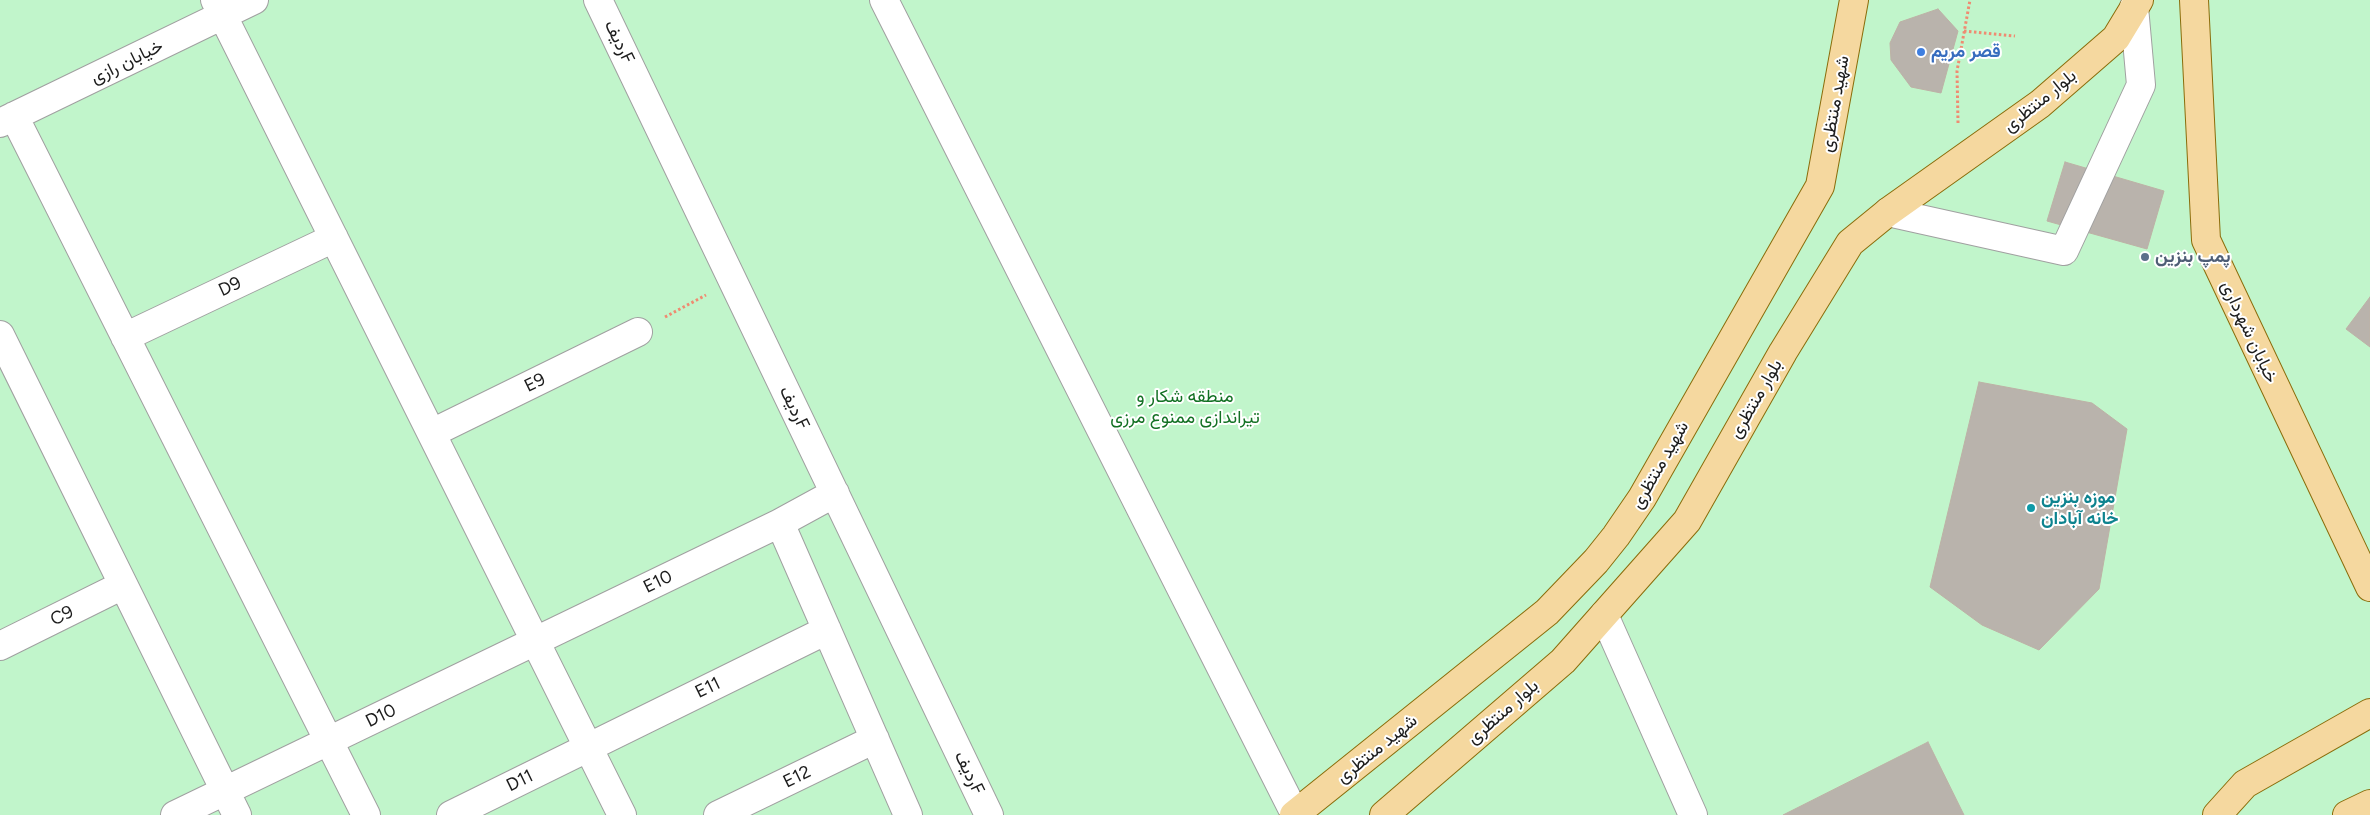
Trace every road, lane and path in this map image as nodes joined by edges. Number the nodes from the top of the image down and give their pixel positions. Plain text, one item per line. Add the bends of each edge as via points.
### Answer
1 (254, 0) edge
2 (598, 0) edge
3 (884, 0) edge
4 (1854, 0) edge
5 (1970, 0) edge
6 (2194, 0) edge
7 (2136, 4) edge
8 (219, 8) edge
9 (1964, 31) junction
10 (2015, 36) dead end
11 (7, 120) edge
12 (1959, 163) junction
13 (1888, 212) junction
14 (334, 238) junction
15 (733, 280) junction
16 (638, 332) joint
17 (0, 335) edge
18 (126, 337) junction
19 (432, 433) junction
20 (835, 493) junction
21 (780, 523) junction
22 (123, 585) junction
23 (2370, 587) edge
24 (1604, 615) junction
25 (827, 630) junction
26 (535, 641) junction
27 (0, 646) edge
28 (2370, 713) edge
29 (875, 739) junction
30 (329, 741) junction
31 (588, 747) junction
32 (225, 790) junction
33 (2370, 804) edge
34 (175, 815) edge
35 (237, 815) edge
36 (366, 815) edge
37 (451, 815) edge
38 (622, 815) edge
39 (718, 815) edge
40 (908, 815) edge
41 (989, 815) edge
42 (1295, 815) edge
43 (1384, 815) edge
44 (1693, 815) edge
45 (2217, 815) edge
46 (2347, 815) edge

1 - 8 street, خیابان رازی
2 - 15 street, ردیفF
3 - 42 street
4 - 42 main road, شهید منتظری via 1820,186 1642,498 1616,536 1547,612
5 - 9 path
6 - 23 main road, خیابان شهرداری via 2206,240
7 - 12 main road, بلوار منتظری via 2116,38 2040,104
7 - 13 street via 2141,85 2064,251
8 - 11 street, خیابان رازی
8 - 14 street
9 - 10 path
9 - 12 path via 1957,71
11 - 18 street
12 - 13 main road, بلوار منتظری
13 - 24 main road, بلوار منتظری via 1850,243 1783,352 1687,521
14 - 18 street, D9
14 - 19 street
15 - 16 path
15 - 20 street, ردیفF
16 - 19 street, E9
17 - 22 street
18 - 30 street
19 - 26 street
20 - 21 street, E10
20 - 41 street, ردیفF
21 - 25 street
21 - 26 street, E10
22 - 27 street, C9
22 - 32 street
24 - 43 main road, بلوار منتظری via 1563,661
24 - 44 street
25 - 29 street
25 - 31 street, E11
26 - 30 street, D10
26 - 31 street
28 - 45 main road via 2245,784
29 - 39 street, E12
29 - 40 street
30 - 32 street, D10
30 - 36 street
31 - 37 street, D11
31 - 38 street
32 - 34 street, D10
32 - 35 street
33 - 46 main road

